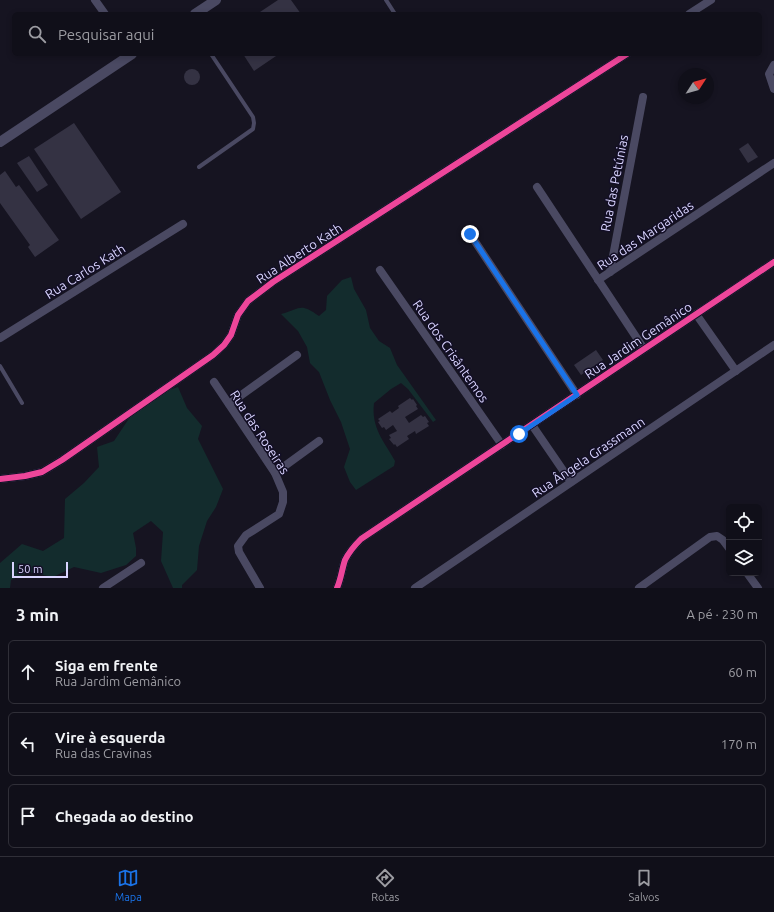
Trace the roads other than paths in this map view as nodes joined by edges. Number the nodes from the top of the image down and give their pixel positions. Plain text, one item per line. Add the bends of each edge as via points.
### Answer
1 (94, 0) edge
2 (216, 0) edge
3 (386, 0) edge
4 (711, 0) edge
5 (103, 12) edge
6 (198, 12) edge
7 (394, 12) edge
8 (692, 12) edge
9 (129, 56) edge
10 (212, 56) edge
11 (624, 56) edge
12 (774, 65) edge
13 (774, 89) edge
14 (643, 97) dead end
15 (0, 142) edge
16 (774, 163) edge
17 (199, 167) dead end
18 (537, 187) dead end
19 (183, 224) dead end
20 (470, 234) dead end
21 (774, 262) edge
22 (380, 270) dead end
23 (610, 272) junction
24 (598, 280) junction
25 (696, 314) junction
26 (0, 338) edge
27 (774, 344) edge
28 (644, 349) junction
29 (297, 355) dead end
30 (0, 366) edge
31 (736, 371) junction
32 (214, 382) dead end
33 (577, 395) junction
34 (22, 403) dead end
35 (229, 404) junction
36 (532, 425) junction
37 (319, 441) dead end
38 (502, 445) junction
39 (275, 473) junction
40 (0, 479) edge
41 (571, 482) junction
42 (726, 544) edge
43 (141, 563) dead end
44 (749, 576) edge
45 (103, 588) edge
46 (260, 588) edge
47 (337, 588) edge
48 (415, 588) edge
49 (639, 588) edge
50 (758, 588) edge

1 - 5 street
2 - 6 street
3 - 7 lane
4 - 8 street
9 - 15 street
10 - 17 lane via 253,117 254,123 253,129
11 - 40 street, Rua Alberto Kath via 273,282 248,301 238,315 231,335 219,350 62,460 42,472
12 - 13 street via 769,74
14 - 23 street, Rua das Petúnias
16 - 23 street, Rua das Margaridas
18 - 24 street
19 - 26 street, Rua Carlos Kath
20 - 33 street
21 - 25 street, Rua Jardim Gemânico
22 - 38 street, Rua dos Crisântemos
23 - 24 street, Rua das Margaridas
24 - 28 street, Rua das Margaridas
25 - 28 street, Rua Jardim Gemânico
25 - 31 street
27 - 31 street, Rua Ângela Grassmann
28 - 33 street, Rua Jardim Gemânico
29 - 35 street
30 - 34 lane
31 - 41 street, Rua Ângela Grassmann
32 - 35 street, Rua das Roseiras
33 - 36 street, Rua Jardim Gemânico
35 - 39 street, Rua das Roseiras
36 - 38 street, Rua Jardim Gemânico
36 - 41 street
37 - 39 street
38 - 47 street, Rua Jardim Gemânico via 360,539 345,561
39 - 46 street, Rua das Roseiras via 283,492 279,514 246,535 238,546
41 - 48 street, Rua Ângela Grassmann
42 - 49 street via 717,536 710,538
43 - 45 street
44 - 50 street

